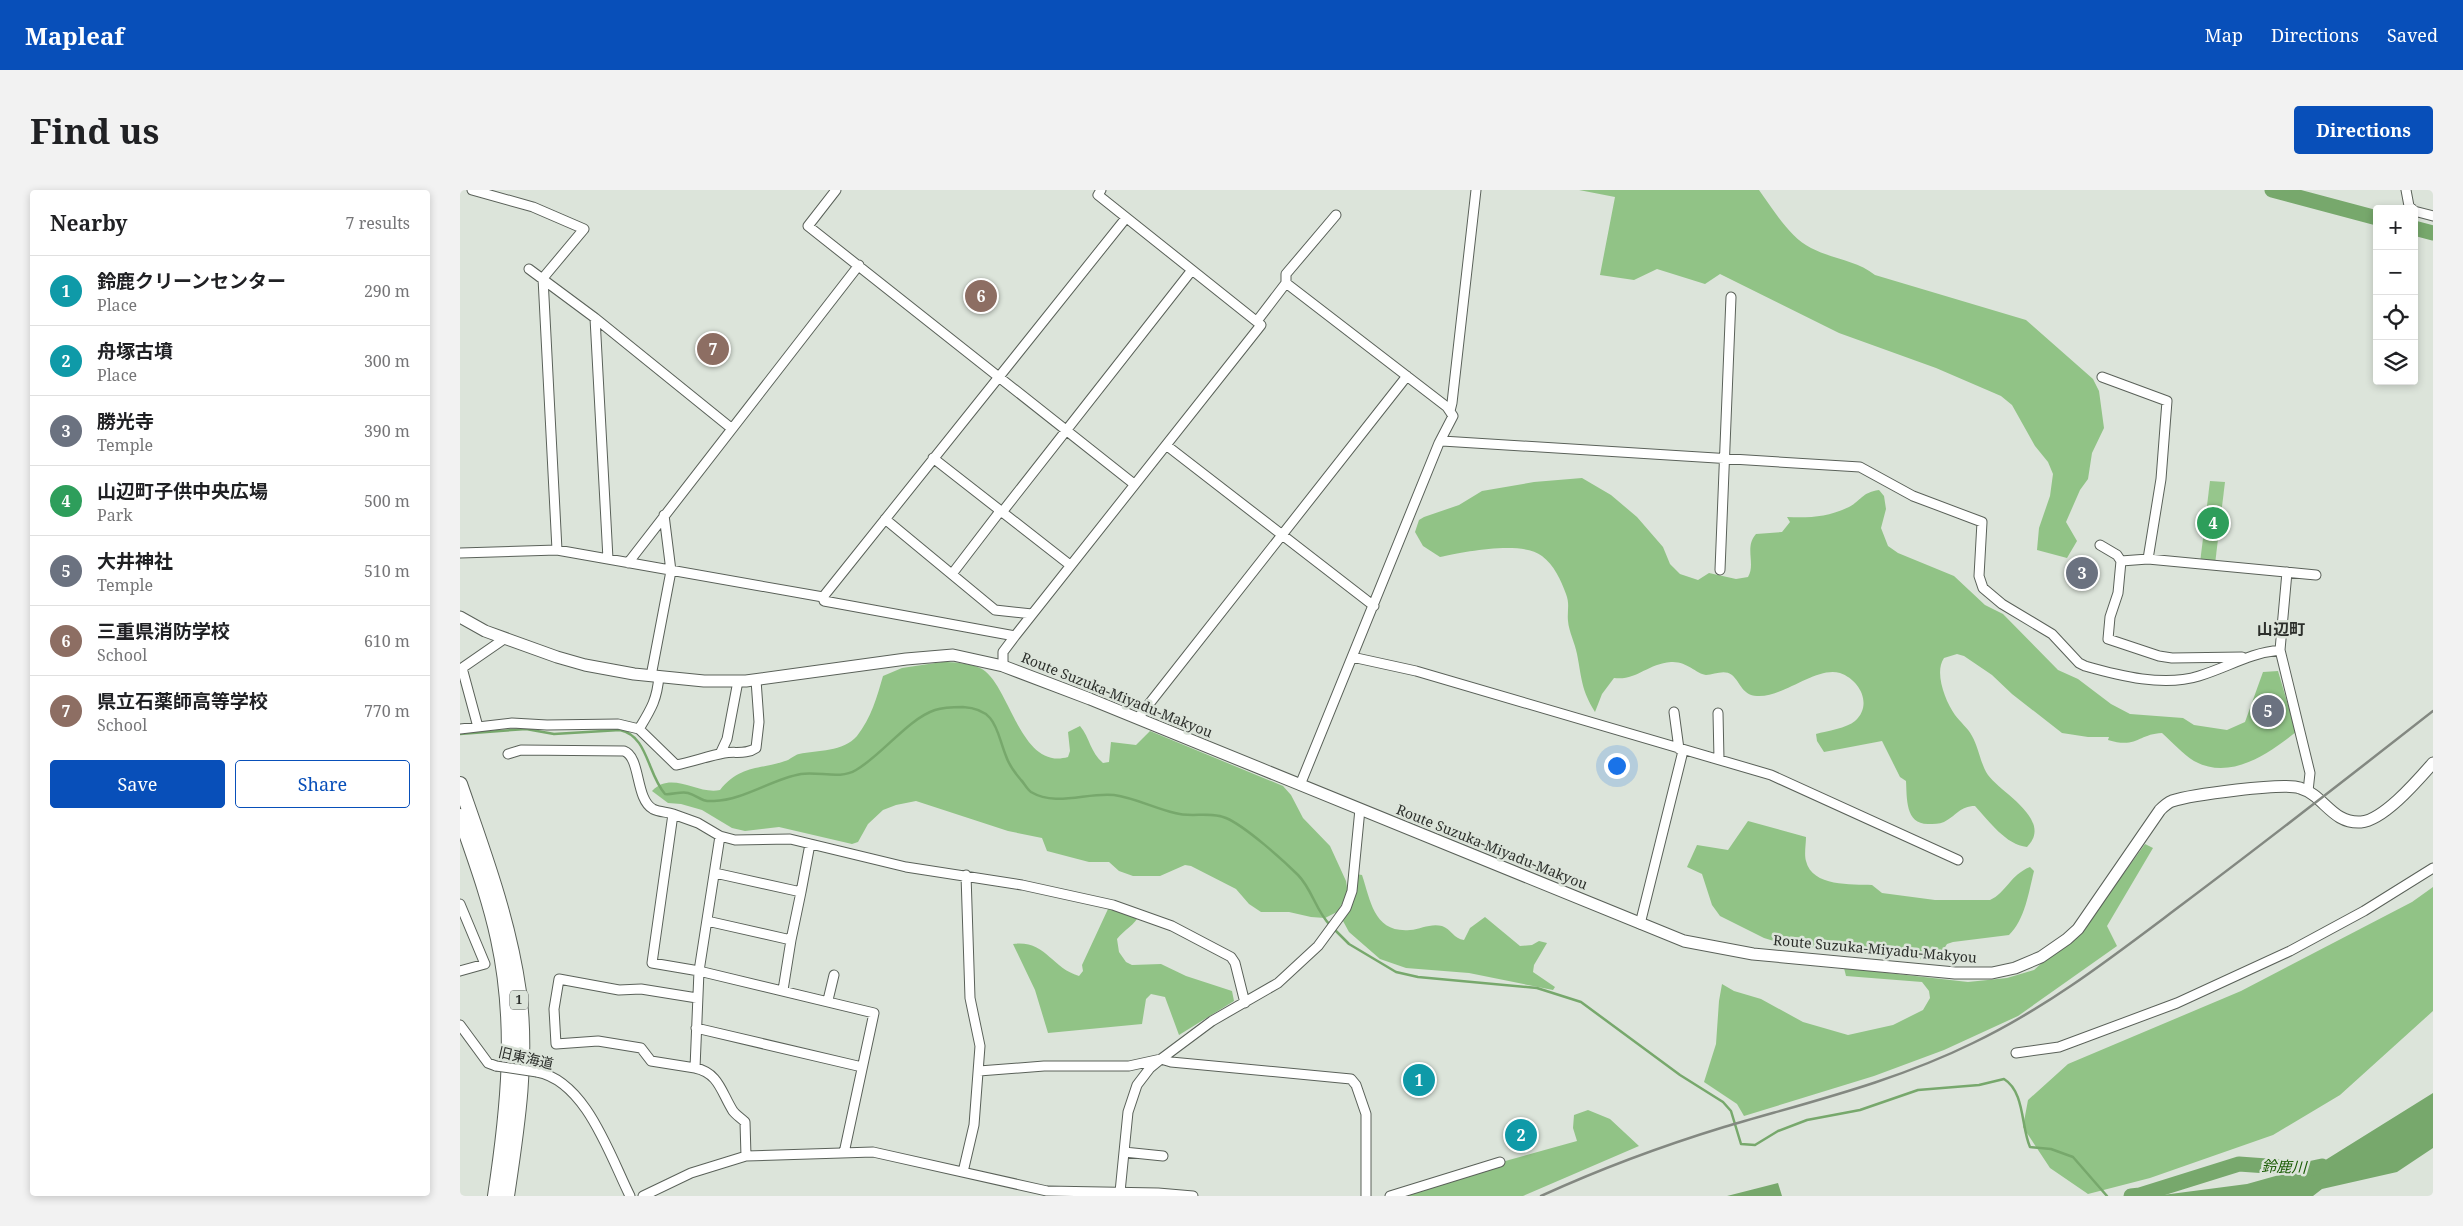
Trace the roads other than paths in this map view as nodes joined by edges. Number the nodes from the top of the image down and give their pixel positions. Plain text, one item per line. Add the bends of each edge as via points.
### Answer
1 (472, 190) edge
2 (836, 190) edge
3 (1101, 190) edge
4 (1476, 190) edge
5 (2406, 190) edge
6 (2408, 205) edge
7 (2418, 212) edge
8 (1336, 214) dead end
9 (2433, 216) edge
10 (1126, 218) junction
11 (859, 265) junction
12 (529, 269) dead end
13 (1192, 270) junction
14 (543, 278) junction
15 (1286, 283) junction
16 (1731, 297) dead end
17 (595, 318) junction
18 (1257, 321) junction
19 (998, 376) junction
20 (1408, 376) junction
21 (2102, 377) dead end
22 (1450, 411) junction
23 (731, 428) junction
24 (1066, 430) junction
25 (1442, 441) junction
26 (1166, 445) junction
27 (933, 458) junction
28 (1724, 459) junction
29 (1134, 484) junction
30 (1002, 511) junction
31 (664, 515) junction
32 (884, 519) junction
33 (1282, 534) junction
34 (2100, 544) dead end
35 (557, 550) junction
36 (460, 553) edge
37 (608, 559) junction
38 (2148, 559) junction
39 (2121, 561) junction
40 (628, 562) junction
41 (1070, 565) junction
42 (671, 570) junction
43 (1720, 570) dead end
44 (2287, 572) junction
45 (952, 574) junction
46 (2316, 575) dead end
47 (823, 597) junction
48 (1374, 606) junction
49 (1032, 614) junction
50 (460, 617) edge
51 (1015, 636) junction
52 (504, 639) junction
53 (2280, 650) junction
54 (1352, 657) junction
55 (2245, 657) junction
56 (1003, 666) junction
57 (655, 676) junction
58 (756, 680) junction
59 (738, 681) junction
60 (1674, 712) dead end
61 (1718, 713) dead end
62 (1138, 718) junction
63 (478, 728) junction
64 (460, 729) edge
65 (639, 729) junction
66 (1681, 750) junction
67 (508, 754) dead end
68 (720, 754) junction
69 (1718, 759) junction
70 (2433, 763) edge
71 (460, 784) edge
72 (1300, 785) junction
73 (2308, 791) junction
74 (1360, 809) junction
75 (464, 813) edge
76 (673, 814) junction
77 (720, 836) junction
78 (810, 844) junction
79 (1958, 860) dead end
80 (2433, 868) edge
81 (715, 873) junction
82 (966, 875) junction
83 (801, 892) junction
84 (460, 904) edge
85 (707, 921) junction
86 (1640, 924) junction
87 (791, 940) junction
88 (460, 971) edge
89 (699, 971) junction
90 (834, 975) dead end
91 (783, 990) junction
92 (697, 998) junction
93 (828, 1000) junction
94 (1245, 1003) junction
95 (460, 1025) edge
96 (696, 1028) junction
97 (2016, 1053) dead end
98 (1161, 1059) junction
99 (862, 1067) junction
100 (695, 1068) junction
101 (979, 1071) junction
102 (1124, 1152) junction
103 (844, 1153) junction
104 (746, 1156) junction
105 (1163, 1156) dead end
106 (1500, 1162) dead end
107 (963, 1172) junction
108 (1120, 1192) junction
109 (496, 1196) edge
110 (507, 1196) edge
111 (630, 1196) edge
112 (643, 1196) edge
113 (1193, 1196) edge
114 (1366, 1196) edge
115 (1390, 1196) edge

1 - 14 street via 533,207 584,229
2 - 11 street via 808,226
3 - 10 street via 1098,195
4 - 22 street
5 - 6 street
7 - 9 street
8 - 15 street via 1286,274
10 - 13 street
10 - 19 street
11 - 19 street
11 - 23 street
12 - 14 street
13 - 18 street
13 - 24 street
14 - 17 street
14 - 35 street
15 - 18 street
15 - 20 street
16 - 28 street
17 - 23 street
17 - 37 street
18 - 26 street via 1261,325
19 - 24 street
19 - 27 street
20 - 22 street
20 - 33 street
21 - 38 street via 2167,401 2161,479
22 - 25 street via 1452,416
23 - 31 street
24 - 29 street
24 - 30 street
25 - 28 street
25 - 48 street
26 - 29 street
26 - 33 street
27 - 30 street
27 - 32 street
28 - 43 street
28 - 55 street via 1860,467 1913,496 1982,522 1979,576 1983,588 2002,604 2052,634 2085,666 2160,681 2179,680 2216,670
29 - 41 street
30 - 41 street
30 - 45 street
31 - 40 street
31 - 42 street
32 - 45 street
32 - 47 street
33 - 48 street
33 - 62 street
34 - 39 street
35 - 36 street
35 - 37 street
37 - 40 street
38 - 39 street
38 - 44 street
39 - 55 street via 2108,639 2172,658
40 - 42 street
41 - 49 street
42 - 47 street
42 - 57 street
44 - 46 street
44 - 53 street
45 - 49 street via 995,610
47 - 51 street via 824,601
48 - 54 street
49 - 51 street
50 - 52 main road, Route Suzuka-Miyadu-Makyou
51 - 56 street via 1003,652
52 - 57 main road, Route Suzuka-Miyadu-Makyou via 585,665
52 - 63 street via 462,668
53 - 55 street
53 - 73 street via 2310,773
54 - 66 street via 1416,671
54 - 72 street
56 - 58 main road, Route Suzuka-Miyadu-Makyou via 953,655
56 - 62 main road, Route Suzuka-Miyadu-Makyou
57 - 59 main road, Route Suzuka-Miyadu-Makyou
57 - 65 street via 658,692
58 - 59 main road, Route Suzuka-Miyadu-Makyou
58 - 68 street via 759,722 756,748
59 - 68 street
60 - 66 street
61 - 69 street
62 - 72 main road, Route Suzuka-Miyadu-Makyou
63 - 64 street
63 - 65 street via 512,723 618,724
65 - 68 street via 676,765
66 - 69 street
66 - 86 street
67 - 76 street via 521,750 624,751 631,756 646,802 653,809
69 - 79 street via 1771,775
70 - 73 main road via 2378,816 2362,822 2337,817
71 - 75 highway, 1
72 - 74 main road, Route Suzuka-Miyadu-Makyou
73 - 86 main road, Route Suzuka-Miyadu-Makyou via 2293,786 2269,788 2210,794 2166,804 2078,929 2041,957 2005,971 1954,973 1753,954 1684,941
74 - 86 main road, Route Suzuka-Miyadu-Makyou
74 - 94 street via 1352,891 1346,908 1318,946 1278,983
75 - 109 highway, 1 via 493,918 507,989 510,1077
75 - 110 highway, 1 via 504,917 519,993 522,1074
76 - 77 street
76 - 89 street via 652,964
77 - 78 street via 736,840 790,839
77 - 81 street
78 - 82 street via 906,867
78 - 83 street
80 - 97 street via 2364,911 2290,951 2177,1004 2059,1047
81 - 83 street
81 - 85 street
82 - 94 street via 1113,905 1172,926 1231,957
82 - 101 street via 970,998 980,1046
83 - 87 street
84 - 88 street via 484,964
85 - 87 street
85 - 89 street
87 - 91 street
89 - 91 street
89 - 92 street
90 - 93 street
91 - 93 street
92 - 96 street
92 - 100 street via 641,989 619,990 559,979 554,1009 556,1044 598,1040 641,1048 651,1061
93 - 99 street via 874,1012
94 - 98 street via 1212,1021
95 - 111 street, 旧東海道, bridge via 488,1063 550,1074 566,1085 582,1103
96 - 99 street
96 - 100 street
98 - 101 street via 1129,1066 1044,1066
98 - 102 street via 1142,1078 1132,1098
98 - 114 street via 1351,1079 1356,1084 1366,1114
99 - 103 street
100 - 104 street via 718,1080 734,1112 745,1122
101 - 107 street via 974,1125
102 - 105 street
102 - 108 street
103 - 104 street
103 - 107 street via 873,1152
104 - 112 street via 691,1173
106 - 115 street
107 - 108 street via 1047,1191
108 - 113 street

